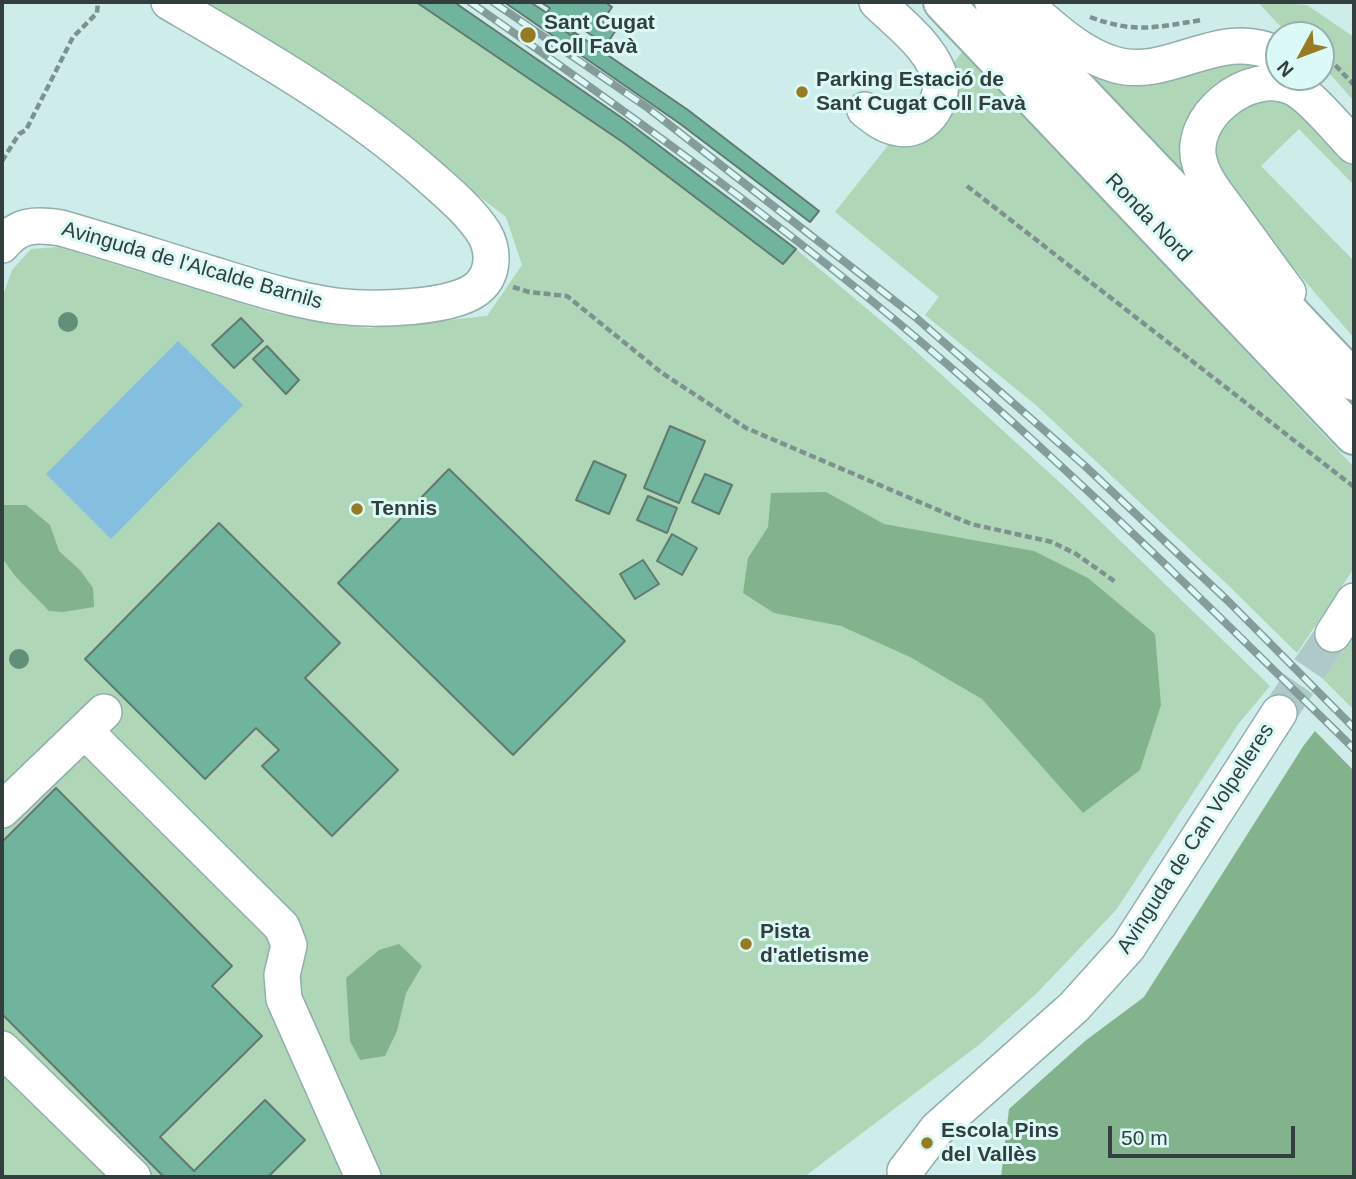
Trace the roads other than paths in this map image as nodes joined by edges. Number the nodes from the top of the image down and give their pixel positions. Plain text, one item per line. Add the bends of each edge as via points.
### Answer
1 (170, 2) edge
2 (877, 2) edge
3 (943, 2) edge
4 (994, 2) edge
5 (1022, 2) edge
6 (1265, 50) edge
7 (1320, 91) edge
8 (865, 110) dead end
9 (1354, 126) edge
10 (1354, 146) edge
11 (2, 245) edge
12 (1354, 380) edge
13 (1354, 435) edge
14 (1354, 601) edge
15 (1333, 634) tunnel mouth
16 (1279, 713) tunnel mouth
17 (2, 810) edge
18 (2, 1049) edge
19 (905, 1171) dead end
20 (133, 1177) edge
21 (363, 1177) edge

1 - 11 street, Avinguda de l'Alcalde Barnils via 334,101 400,150 485,234 492,265 487,278 467,296 452,300 413,306 339,306 257,289 61,228 29,225
2 - 8 street via 932,60 940,75 941,93 927,119 912,127 900,129 882,123
3 - 13 main road, Ronda Nord
4 - 12 main road, Ronda Nord
5 - 6 street via 1065,38 1118,65 1140,68 1231,45
7 - 9 street
10 - 12 street via 1303,94 1277,83 1256,85 1215,110 1196,145 1200,166 1216,193
14 - 15 street
16 - 19 street, Avinguda de Can Volpelleres via 1128,947 1074,1007 937,1129
17 - 21 street via 94,721 282,927 289,945 282,975 284,999
18 - 20 street

